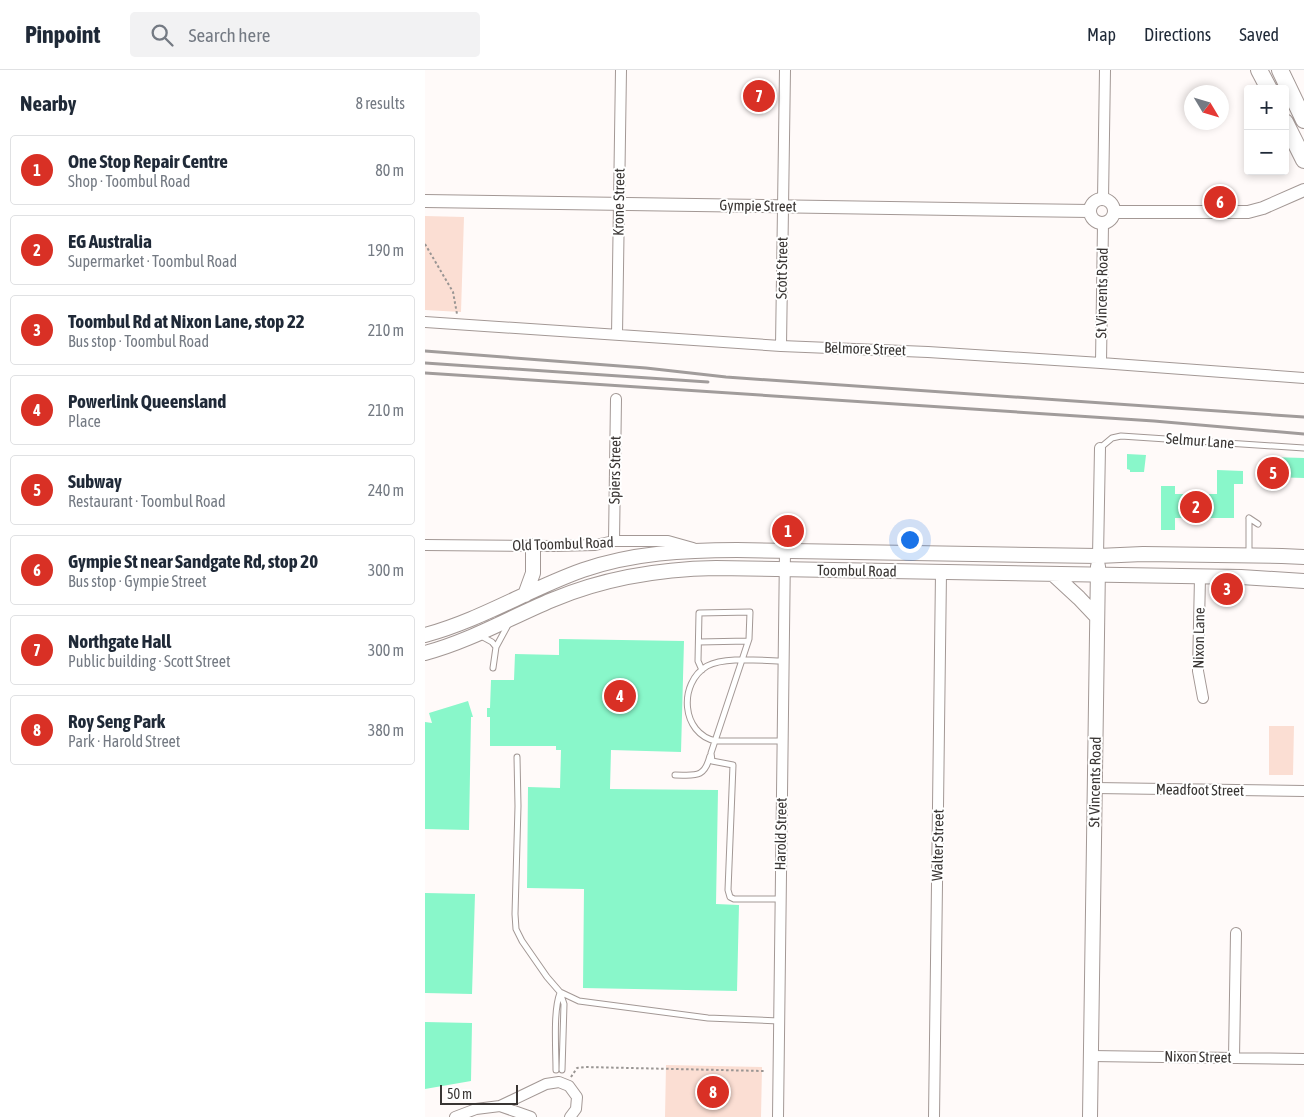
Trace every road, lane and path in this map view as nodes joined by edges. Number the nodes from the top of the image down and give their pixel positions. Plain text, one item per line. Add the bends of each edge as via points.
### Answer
1 (621, 70) edge
2 (785, 70) edge
3 (1105, 70) edge
4 (1259, 70) edge
5 (1280, 70) edge
6 (1267, 85) edge
7 (1304, 120) edge
8 (1289, 130) edge
9 (1304, 160) edge
10 (1304, 190) edge
11 (1103, 199) junction
12 (425, 201) edge
13 (619, 204) junction
14 (783, 206) junction
15 (1090, 211) junction
16 (1115, 212) junction
17 (1103, 224) junction
18 (425, 244) edge
19 (458, 316) dead end
20 (425, 322) edge
21 (617, 335) junction
22 (781, 346) junction
23 (1101, 363) junction
24 (1304, 378) edge
25 (616, 399) dead end
26 (1100, 448) joint
27 (1304, 448) edge
28 (1258, 524) dead end
29 (614, 542) junction
30 (425, 545) edge
31 (533, 546) junction
32 (700, 550) junction
33 (785, 551) junction
34 (1098, 556) junction
35 (1249, 556) junction
36 (1304, 557) edge
37 (785, 570) junction
38 (941, 573) junction
39 (1053, 574) junction
40 (1098, 575) junction
41 (1200, 577) junction
42 (1304, 581) edge
43 (525, 595) junction
44 (1097, 618) junction
45 (510, 619) junction
46 (479, 634) junction
47 (425, 635) edge
48 (749, 641) junction
49 (699, 642) junction
50 (496, 647) junction
51 (425, 653) edge
52 (742, 661) junction
53 (784, 661) junction
54 (493, 668) dead end
55 (702, 670) junction
56 (1203, 698) dead end
57 (716, 741) junction
58 (783, 741) junction
59 (711, 753) junction
60 (517, 757) dead end
61 (675, 775) dead end
62 (1095, 788) junction
63 (1304, 791) edge
64 (780, 898) junction
65 (1236, 933) dead end
66 (560, 992) junction
67 (779, 1021) junction
68 (1091, 1056) junction
69 (1234, 1058) junction
70 (1304, 1059) edge
71 (559, 1070) dead end
72 (764, 1071) dead end
73 (567, 1084) junction
74 (500, 1106) junction
75 (455, 1117) edge
76 (531, 1117) edge
77 (570, 1117) edge
78 (778, 1117) edge
79 (934, 1117) edge
80 (1090, 1117) edge

1 - 13 street, Krone Street
2 - 14 street, Scott Street
3 - 11 street
4 - 6 highway
5 - 7 highway
8 - 9 highway
10 - 16 street via 1248,212
11 - 15 street via 1093,204
11 - 16 street via 1110,202
12 - 13 street, Gympie Street
13 - 14 street, Gympie Street
13 - 21 street, Krone Street
14 - 15 street, Gympie Street
14 - 22 street, Scott Street
15 - 17 street via 1093,219
16 - 17 street
17 - 23 street, St Vincents Road
18 - 19 path via 453,292
20 - 21 street, Belmore Street
21 - 22 street, Belmore Street
22 - 23 street, Belmore Street
23 - 24 street, Belmore Street
25 - 29 street, Spiers Street
26 - 27 lane, Selmur Lane via 1112,438 1121,436
26 - 34 street, St Vincents Road
28 - 35 lane via 1249,518
29 - 31 street, Old Toombul Road
29 - 32 street, Old Toombul Road via 668,541
30 - 31 street, Old Toombul Road
31 - 43 main road via 533,573
32 - 33 main road, Toombul Road
32 - 43 main road, Toombul Road via 603,564 561,578
33 - 34 main road, Toombul Road
33 - 37 street, Harold Street
34 - 35 main road, Toombul Road
34 - 40 main road, St Vincents Road
35 - 36 main road, Toombul Road
37 - 38 main road, Toombul Road
37 - 45 main road, Toombul Road via 695,568 634,575 573,591
37 - 53 street, Harold Street
38 - 39 main road, Toombul Road
38 - 79 street, Walter Street
39 - 40 main road, Toombul Road
39 - 44 main road
40 - 41 main road, Toombul Road
40 - 44 main road, St Vincents Road
41 - 42 main road, Toombul Road
41 - 56 street, Nixon Lane via 1198,671
43 - 47 main road, Toombul Road via 475,618
44 - 62 main road, St Vincents Road
45 - 46 main road, Toombul Road
45 - 50 lane
46 - 50 lane
46 - 51 main road, Toombul Road
48 - 49 lane
48 - 49 lane via 750,612 699,613
48 - 52 lane
49 - 55 lane via 698,661
50 - 54 lane
52 - 53 lane
52 - 55 lane via 718,662
52 - 57 lane
53 - 58 street, Harold Street
55 - 57 lane via 688,689 688,712 697,731
57 - 58 lane
57 - 59 lane
58 - 64 street, Harold Street
59 - 61 lane via 701,774
59 - 64 lane via 712,761 733,765 730,897
60 - 66 lane via 516,929
62 - 63 street, Meadfoot Street
62 - 68 main road, St Vincents Road
64 - 67 street, Harold Street
65 - 69 street
66 - 67 lane via 579,1001 708,1018
66 - 71 lane via 557,1024
67 - 78 street, Harold Street
68 - 69 street, Nixon Street
68 - 80 main road, St Vincents Road
69 - 70 street, Nixon Street
72 - 73 path via 585,1067 575,1070
73 - 74 street via 546,1084
73 - 77 street via 577,1097 576,1109
74 - 75 street via 476,1109
74 - 76 street

